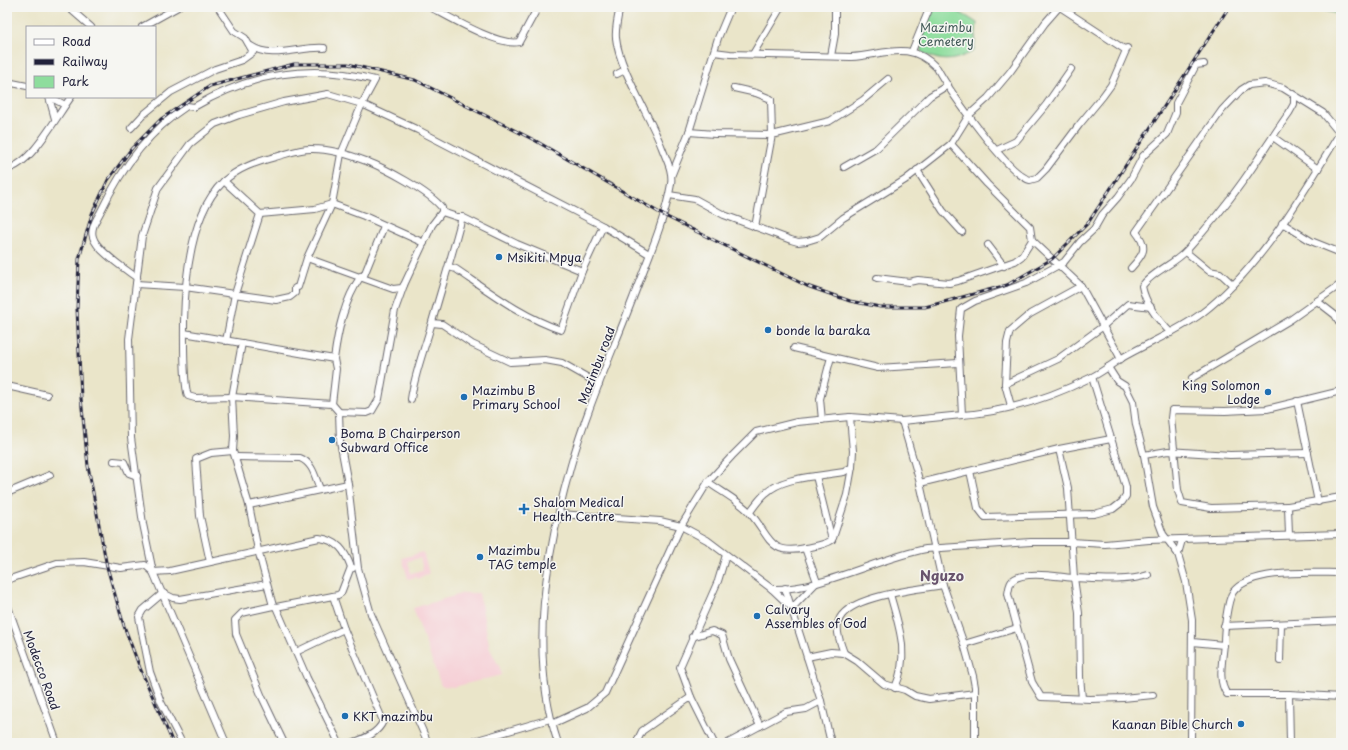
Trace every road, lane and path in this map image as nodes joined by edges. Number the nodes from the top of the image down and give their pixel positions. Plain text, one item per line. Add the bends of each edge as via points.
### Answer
1 (8, 7) edge
2 (68, 7) edge
3 (178, 7) edge
4 (218, 7) edge
5 (430, 7) edge
6 (538, 7) edge
7 (620, 7) edge
8 (731, 7) edge
9 (781, 7) edge
10 (835, 7) edge
11 (930, 7) edge
12 (1060, 7) edge
13 (169, 9) edge
14 (7, 10) edge
15 (90, 26) edge
16 (144, 26) edge
17 (251, 46) junction
18 (324, 48) dead end
19 (912, 51) junction
20 (714, 52) junction
21 (753, 54) junction
22 (831, 56) junction
23 (1204, 64) dead end
24 (625, 70) junction
25 (1071, 70) dead end
26 (617, 74) dead end
27 (888, 79) dead end
28 (7, 82) edge
29 (948, 85) junction
30 (26, 86) edge
31 (734, 88) dead end
32 (1294, 96) junction
33 (49, 98) edge
34 (51, 98) edge
35 (70, 98) edge
36 (362, 104) junction
37 (65, 105) junction
38 (969, 115) junction
39 (55, 119) junction
40 (131, 128) dead end
41 (689, 132) junction
42 (1340, 133) edge
43 (772, 135) junction
44 (1273, 137) junction
45 (951, 144) junction
46 (997, 150) junction
47 (341, 154) junction
48 (844, 167) dead end
49 (7, 169) edge
50 (1318, 169) junction
51 (917, 170) junction
52 (672, 174) junction
53 (224, 181) junction
54 (669, 194) junction
55 (332, 204) junction
56 (442, 212) junction
57 (260, 214) junction
58 (462, 217) junction
59 (1282, 223) junction
60 (384, 226) junction
61 (603, 226) junction
62 (755, 227) junction
63 (962, 232) dead end
64 (1032, 240) junction
65 (424, 243) junction
66 (988, 245) dead end
67 (1186, 252) junction
68 (1341, 253) edge
69 (649, 254) junction
70 (307, 258) junction
71 (1060, 265) junction
72 (1004, 266) junction
73 (449, 267) junction
74 (1131, 268) dead end
75 (582, 272) junction
76 (362, 277) junction
77 (877, 278) dead end
78 (136, 281) junction
79 (1341, 284) edge
80 (404, 285) junction
81 (1234, 285) junction
82 (1081, 286) junction
83 (185, 287) junction
84 (235, 294) junction
85 (1317, 302) junction
86 (1151, 307) junction
87 (432, 323) junction
88 (1341, 325) edge
89 (1102, 327) junction
90 (184, 333) junction
91 (1170, 333) junction
92 (226, 341) junction
93 (242, 343) junction
94 (794, 348) dead end
95 (831, 357) junction
96 (334, 359) junction
97 (1121, 359) junction
98 (958, 363) junction
99 (1108, 367) junction
100 (1092, 377) junction
101 (1192, 378) dead end
102 (599, 384) junction
103 (1005, 384) junction
104 (7, 386) edge
105 (1341, 391) edge
106 (47, 395) dead end
107 (232, 397) junction
108 (411, 399) dead end
109 (1297, 401) junction
110 (332, 404) junction
111 (1011, 406) junction
112 (339, 412) junction
113 (962, 415) junction
114 (850, 416) junction
115 (822, 420) junction
116 (902, 421) junction
117 (1111, 439) junction
118 (1059, 449) junction
119 (1175, 452) junction
120 (1308, 453) junction
121 (234, 454) junction
122 (1144, 455) junction
123 (114, 461) dead end
124 (852, 467) junction
125 (970, 471) junction
126 (50, 475) dead end
127 (137, 476) junction
128 (816, 476) junction
129 (708, 482) junction
130 (920, 483) junction
131 (348, 484) junction
132 (320, 489) junction
133 (7, 493) edge
134 (1341, 497) edge
135 (1318, 502) junction
136 (249, 505) junction
137 (1288, 506) junction
138 (750, 512) junction
139 (559, 514) junction
140 (1068, 516) junction
141 (681, 526) junction
142 (1341, 534) edge
143 (1289, 535) junction
144 (832, 540) junction
145 (1182, 540) junction
146 (1168, 541) junction
147 (1071, 542) junction
148 (354, 543) junction
149 (805, 548) junction
150 (934, 549) junction
151 (258, 550) junction
152 (345, 552) junction
153 (1178, 554) junction
154 (356, 555) junction
155 (726, 555) junction
156 (210, 562) junction
157 (354, 568) junction
158 (153, 572) junction
159 (1341, 573) edge
160 (1148, 575) dead end
161 (1074, 578) junction
162 (7, 580) edge
163 (817, 582) junction
164 (267, 584) junction
165 (943, 585) junction
166 (785, 588) junction
167 (772, 589) junction
168 (163, 592) junction
169 (890, 594) junction
170 (333, 596) junction
171 (7, 604) edge
172 (275, 606) junction
173 (792, 608) junction
174 (1341, 621) edge
175 (1281, 624) junction
176 (1224, 626) junction
177 (1017, 628) junction
178 (344, 629) junction
179 (692, 637) junction
180 (1192, 642) junction
181 (964, 644) junction
182 (1224, 645) junction
183 (296, 652) junction
184 (844, 653) junction
185 (807, 657) junction
186 (1280, 661) dead end
187 (895, 688) junction
188 (975, 693) junction
189 (1153, 694) dead end
190 (1289, 694) junction
191 (691, 697) junction
192 (1341, 697) edge
193 (1082, 698) junction
194 (822, 701) junction
195 (551, 722) junction
196 (760, 726) junction
197 (366, 741) edge
198 (57, 743) edge
199 (182, 743) edge
200 (226, 743) edge
201 (284, 743) edge
202 (339, 743) edge
203 (352, 743) edge
204 (428, 743) edge
205 (467, 743) edge
206 (558, 743) edge
207 (639, 743) edge
208 (714, 743) edge
209 (728, 743) edge
210 (831, 743) edge
211 (975, 743) edge
212 (1191, 743) edge
213 (1290, 743) edge

1 - 14 street
2 - 15 street
3 - 13 street
4 - 17 street via 234,31 245,38
5 - 6 street via 476,30 513,43 519,42 522,38
7 - 24 street, Mazimbu road via 615,37
8 - 20 street
9 - 21 street
10 - 22 street via 835,34
11 - 19 street
12 - 38 street via 1045,23 1010,72 988,98
12 - 46 street via 1124,49 1127,48 1111,85 1037,178 1023,178
13 - 16 street
17 - 18 street via 257,50 278,52
17 - 40 street via 251,55 234,64 215,69 171,92
19 - 22 street via 892,50 865,56
19 - 29 street via 938,68
20 - 21 street
20 - 41 street
21 - 22 street
23 - 71 street via 1196,65 1191,73 1176,103 1176,112 1167,134 1143,156 1131,178 1094,229
24 - 26 street
24 - 52 street, Mazimbu road via 654,127
25 - 46 street via 1016,141
27 - 43 street via 863,100 830,121
28 - 30 street
29 - 38 street
29 - 48 street via 930,96 877,148
31 - 43 street via 756,93 771,100
32 - 42 street via 1323,113
32 - 44 street via 1292,108
32 - 74 street via 1276,86 1260,83 1244,87 1236,95 1218,116 1136,232 1143,247 1143,256
33 - 39 street
34 - 37 street
35 - 37 street
36 - 47 street
36 - 61 street via 418,130
36 - 78 street via 328,94 276,104 215,124 190,144 158,188 142,236
36 - 78 street via 375,80 326,71 299,72 238,86 218,93 194,107 187,106 170,116 152,133 129,162 112,187 93,227 92,236 99,248
37 - 39 street
38 - 45 street
38 - 46 street via 976,127
39 - 49 street via 28,157 17,166
41 - 43 street
41 - 52 street
42 - 50 street
43 - 62 street
44 - 50 street
44 - 67 street via 1243,182
45 - 51 street
45 - 64 street via 1005,203 1021,216 1030,227
47 - 53 street via 313,148 302,150 249,164
47 - 55 street
47 - 56 street via 376,164 433,198 442,208
50 - 59 street
51 - 62 street via 815,239 798,242
51 - 63 street via 944,211
52 - 54 street, Mazimbu road
53 - 57 street
53 - 83 street via 216,190 199,221
54 - 62 street via 695,199 724,215
54 - 69 street, Mazimbu road via 665,216
55 - 57 street via 315,209
55 - 60 street
55 - 70 street
56 - 58 street
56 - 65 street via 432,225
57 - 84 street
58 - 73 street
58 - 75 street
59 - 68 street via 1311,241
59 - 81 street
60 - 65 street
60 - 76 street
61 - 69 street
61 - 75 street
64 - 71 street
64 - 72 street via 1022,256
65 - 80 street
66 - 72 street
67 - 81 street via 1209,271 1220,273
67 - 86 street via 1147,279 1142,286
69 - 102 street, Mazimbu road
70 - 76 street
70 - 84 street via 298,287 290,297 276,300
71 - 82 street
71 - 98 street via 1026,283 975,301 961,309 958,324
72 - 77 street via 977,276 949,282 892,281
73 - 75 street via 456,269 511,307 537,321 562,330
73 - 87 street
76 - 80 street via 396,289
76 - 96 street via 354,287 343,314
78 - 83 street
78 - 127 street via 129,339 131,438
79 - 85 street
80 - 112 street via 391,326 376,406 367,413
81 - 91 street via 1203,312
82 - 89 street
82 - 103 street via 1030,314 1010,331 1006,343
83 - 84 street
83 - 90 street
84 - 92 street
85 - 88 street via 1335,315
85 - 101 street
86 - 89 street via 1128,304
86 - 91 street
87 - 102 street via 442,324 472,344 510,362 545,360 562,363
87 - 108 street via 415,376
89 - 97 street
89 - 103 street via 1058,358
90 - 92 street
90 - 107 street via 188,396
91 - 97 street
92 - 93 street
93 - 96 street
93 - 107 street
94 - 95 street
95 - 98 street via 878,368
95 - 115 street via 820,399
96 - 110 street via 336,369
97 - 99 street
98 - 113 street
99 - 100 street
99 - 122 street via 1117,381 1125,386 1133,402
100 - 111 street via 1049,395
100 - 117 street
102 - 139 street, Mazimbu road via 571,464
103 - 111 street
104 - 106 street
105 - 109 street
107 - 110 street
107 - 121 street
109 - 119 street via 1267,409 1172,410
109 - 120 street
110 - 112 street
111 - 113 street via 984,413
112 - 131 street via 340,441
113 - 116 street
114 - 115 street
114 - 116 street
114 - 124 street
115 - 129 street via 796,422 756,432
116 - 130 street
117 - 118 street
117 - 140 street via 1126,487 1126,496 1113,509 1094,514
118 - 125 street
118 - 140 street via 1068,488
119 - 120 street via 1230,455
119 - 122 street
119 - 137 street via 1178,490 1180,501 1184,504 1211,508
120 - 135 street
121 - 132 street via 305,460 310,465
121 - 136 street
121 - 156 street via 211,453 196,459 200,516
122 - 146 street via 1153,507
123 - 127 street via 124,462 129,473
124 - 128 street via 844,472
124 - 144 street via 847,496
125 - 130 street
125 - 140 street via 978,508 985,517
126 - 133 street
127 - 158 street
128 - 138 street via 795,480 767,492
128 - 144 street
129 - 138 street
129 - 141 street
130 - 150 street
131 - 132 street
131 - 148 street
132 - 136 street
134 - 135 street
135 - 137 street
136 - 151 street
137 - 143 street
138 - 149 street via 774,545 791,550
139 - 141 street via 660,521
139 - 195 street, Mazimbu road via 545,587 541,632
140 - 147 street
141 - 155 street via 707,540
141 - 195 street via 605,693 587,708
142 - 143 street
143 - 145 street
144 - 149 street
145 - 146 street
145 - 153 street
146 - 147 street via 1105,544
146 - 153 street
147 - 150 street
147 - 161 street
148 - 152 street
148 - 154 street
149 - 163 street
150 - 163 street via 909,552
150 - 165 street
151 - 152 street via 319,538 331,541
151 - 156 street
151 - 164 street
152 - 154 street
152 - 157 street
153 - 180 street via 1190,600
154 - 157 street
155 - 167 street
155 - 179 street via 718,581
156 - 158 street
157 - 170 street via 341,593
157 - 204 street via 371,614
158 - 162 street via 145,565 121,568 84,562 57,564
158 - 168 street
159 - 176 street via 1257,577 1244,582 1232,593
160 - 161 street via 1132,578
161 - 177 street via 1028,575 1014,579 1008,594
161 - 193 street via 1079,613
163 - 166 street
163 - 173 street
164 - 168 street via 180,598 173,598
164 - 172 street
165 - 169 street
165 - 181 street
166 - 167 street
166 - 173 street
167 - 173 street
168 - 199 street via 143,610 139,617 140,625 150,672 161,702
168 - 200 street via 176,631
169 - 184 street via 858,604 841,615 837,629
169 - 187 street via 902,637 903,651 901,673
170 - 172 street
170 - 178 street
171 - 198 street, Modecco Road
172 - 183 street
172 - 201 street via 242,614 235,620 236,634
173 - 185 street
174 - 175 street
175 - 176 street
175 - 186 street
176 - 182 street
177 - 181 street
177 - 193 street via 1032,682 1041,697
178 - 183 street
178 - 197 street via 383,721 381,727
179 - 191 street via 680,667
179 - 196 street via 712,631 722,634 729,659
180 - 182 street
180 - 212 street
181 - 188 street
182 - 190 street via 1222,674 1227,694
183 - 202 street
184 - 185 street via 831,652
184 - 187 street via 884,684
185 - 194 street
187 - 188 street via 929,699
188 - 211 street
189 - 193 street via 1123,698
190 - 192 street
190 - 213 street
191 - 207 street via 642,731
191 - 208 street
194 - 196 street via 806,709 786,712
194 - 210 street
195 - 205 street
195 - 206 street, Mazimbu road
196 - 209 street
197 - 203 street

